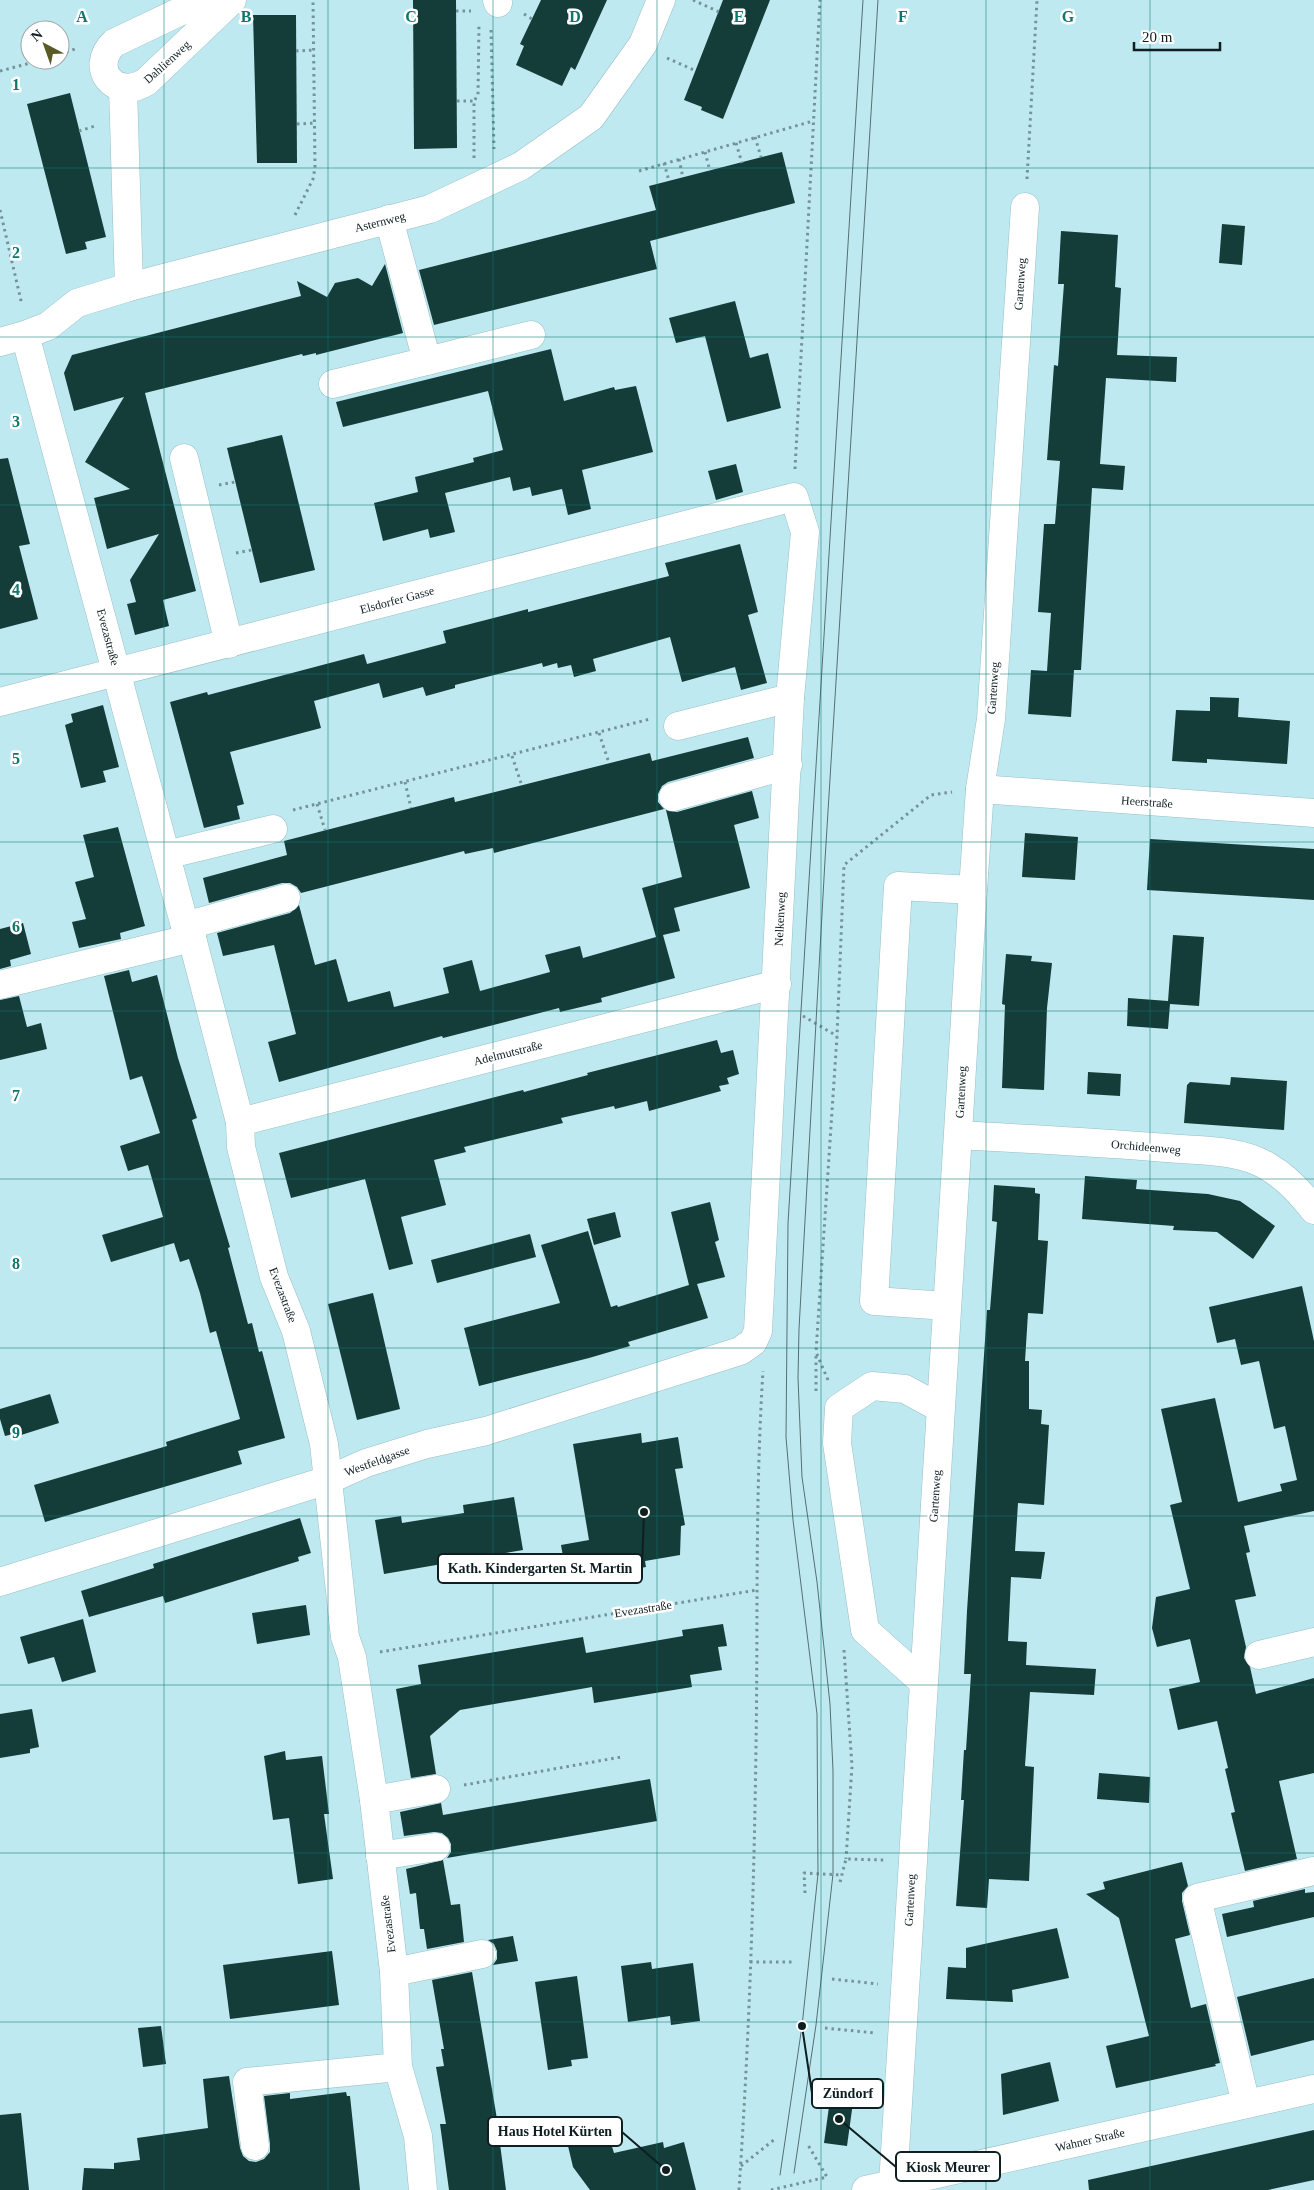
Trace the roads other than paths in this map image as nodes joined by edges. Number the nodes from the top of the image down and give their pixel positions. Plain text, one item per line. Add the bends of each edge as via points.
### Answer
1 (204, 0) edge
2 (232, 0) edge
3 (661, 0) edge
4 (123, 88) junction
5 (1025, 207) road end
6 (389, 219) junction
7 (129, 287) junction
8 (531, 335) dead end
9 (13, 339) edge
10 (427, 361) junction
11 (333, 384) dead end
12 (184, 458) dead end
13 (794, 485) joint
14 (229, 644) junction
15 (117, 672) junction
16 (790, 698) junction
17 (0, 702) edge
18 (678, 726) road end
19 (788, 765) junction
20 (980, 789) junction
21 (673, 797) dead end
22 (1314, 814) edge
23 (273, 828) road end
24 (166, 855) junction
25 (973, 890) junction
26 (286, 898) dead end
27 (188, 932) junction
28 (0, 985) edge
29 (776, 992) junction
30 (240, 1122) junction
31 (959, 1135) junction
32 (1314, 1210) edge
33 (947, 1306) junction
34 (753, 1342) joint
35 (940, 1408) junction
36 (328, 1480) junction
37 (0, 1582) edge
38 (1314, 1642) edge
39 (1259, 1655) dead end
40 (923, 1682) junction
41 (436, 1790) road end
42 (374, 1800) junction
43 (436, 1846) dead end
44 (380, 1856) junction
45 (1314, 1871) edge
46 (482, 1954) dead end
47 (394, 1972) junction
48 (398, 2067) junction
49 (1314, 2089) edge
50 (1246, 2104) junction
51 (255, 2146) dead end
52 (893, 2184) junction
53 (423, 2190) edge
54 (866, 2190) edge

1 - 4 street via 114,43 108,49 103,64 105,72
2 - 4 street, Dahlienweg via 146,82 131,89
3 - 6 street, Asternweg via 643,44 591,118 521,166 430,209
4 - 7 street
5 - 20 street, Gartenweg via 990,719
6 - 7 street, Asternweg
6 - 10 street
7 - 9 street, Asternweg via 77,303 48,326
8 - 10 street
9 - 15 street, Evezastraße
10 - 11 street
12 - 14 street
13 - 14 street, Elsdorfer Gasse
13 - 16 street, Nelkenweg via 805,532
14 - 15 street, Elsdorfer Gasse
15 - 17 street, Elsdorfer Gasse
15 - 24 street, Evezastraße
16 - 18 street
16 - 19 street, Nelkenweg
19 - 21 street
19 - 29 street, Nelkenweg
20 - 22 street, Heerstraße
20 - 25 street, Gartenweg
23 - 24 street
24 - 27 street, Evezastraße
25 - 31 street, Gartenweg
25 - 33 street via 898,886 874,1301
26 - 27 street
27 - 28 street
27 - 30 street, Evezastraße
29 - 30 street, Adelmutstraße
29 - 34 street, Nelkenweg via 758,1331
30 - 36 street, Evezastraße via 241,1147 274,1277 296,1331 324,1444
31 - 32 street, Orchideenweg via 1105,1143 1244,1157 1266,1166 1298,1190
31 - 33 street, Gartenweg
33 - 35 street, Gartenweg
34 - 36 street, Westfeldgasse via 740,1352 486,1431 427,1444
35 - 40 street, Gartenweg
35 - 40 street via 905,1389 872,1386 839,1408 837,1443 866,1630
36 - 37 street, Westfeldgasse
36 - 42 street, Evezastraße via 345,1636 352,1657
38 - 39 street
40 - 52 street, Gartenweg
41 - 42 street
42 - 44 street, Evezastraße
43 - 44 street
44 - 47 street, Evezastraße
45 - 50 street via 1197,1898
46 - 47 street
47 - 48 street, Evezastraße
48 - 51 street via 247,2082
48 - 53 street, Evezastraße via 418,2136
49 - 50 street, Wahner Straße
50 - 52 street, Wahner Straße
52 - 54 street, Wahner Straße

